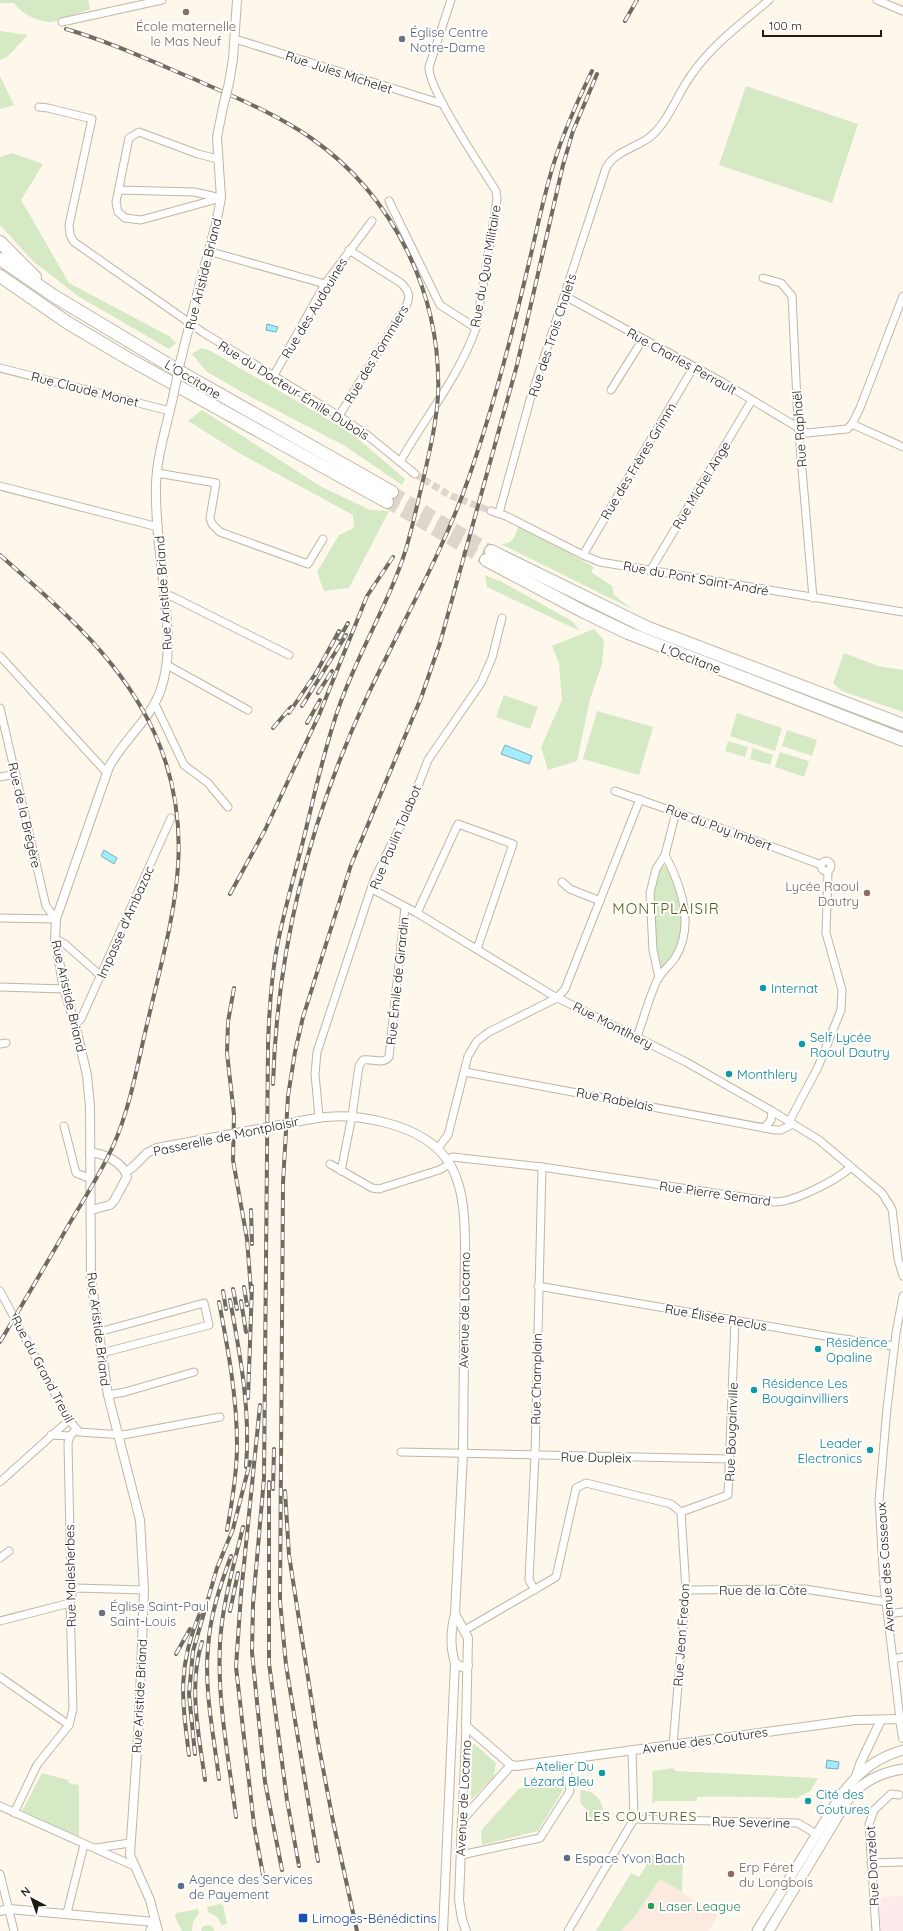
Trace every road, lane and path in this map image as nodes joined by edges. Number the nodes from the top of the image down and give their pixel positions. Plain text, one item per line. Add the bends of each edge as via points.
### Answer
1 (162, 0) edge
2 (237, 0) edge
3 (451, 0) edge
4 (769, 0) edge
5 (877, 0) edge
6 (903, 11) edge
7 (62, 22) dead end
8 (235, 39) junction
9 (443, 104) junction
10 (39, 108) dead end
11 (218, 159) junction
12 (119, 190) junction
13 (221, 198) junction
14 (389, 201) dead end
15 (372, 221) dead end
16 (0, 242) edge
17 (349, 250) junction
18 (208, 251) junction
19 (0, 258) edge
20 (0, 276) edge
21 (763, 278) dead end
22 (325, 284) junction
23 (54, 296) junction
24 (565, 296) junction
25 (903, 296) edge
26 (191, 324) junction
27 (476, 328) junction
28 (643, 339) junction
29 (0, 368) edge
30 (693, 368) junction
31 (273, 377) junction
32 (611, 390) dead end
33 (752, 400) junction
34 (170, 411) junction
35 (339, 416) junction
36 (852, 424) junction
37 (799, 427) junction
38 (903, 447) edge
39 (400, 462) junction
40 (157, 473) junction
41 (415, 474) tunnel mouth
42 (0, 486) edge
43 (491, 511) tunnel mouth
44 (499, 513) junction
45 (158, 527) junction
46 (323, 539) dead end
47 (583, 555) junction
48 (650, 571) junction
49 (164, 595) junction
50 (813, 598) junction
51 (903, 612) edge
52 (502, 618) dead end
53 (289, 655) dead end
54 (0, 656) edge
55 (0, 662) edge
56 (167, 664) junction
57 (9, 666) junction
58 (155, 704) junction
59 (855, 706) junction
60 (0, 708) edge
61 (248, 710) dead end
62 (903, 719) edge
63 (903, 725) edge
64 (899, 739) edge
65 (107, 773) junction
66 (16, 774) junction
67 (0, 777) edge
68 (615, 791) dead end
69 (640, 799) junction
70 (228, 807) dead end
71 (676, 812) junction
72 (171, 818) dead end
73 (664, 854) junction
74 (562, 882) dead end
75 (372, 889) junction
76 (600, 901) junction
77 (405, 907) junction
78 (417, 913) junction
79 (0, 918) edge
80 (56, 919) junction
81 (55, 939) junction
82 (477, 949) junction
83 (101, 976) junction
84 (659, 978) junction
85 (0, 987) edge
86 (64, 990) junction
87 (557, 998) junction
88 (75, 1024) junction
89 (637, 1037) junction
90 (465, 1072) junction
91 (772, 1111) junction
92 (352, 1116) junction
93 (315, 1118) junction
94 (791, 1123) junction
95 (64, 1126) dead end
96 (764, 1128) junction
97 (438, 1148) junction
98 (90, 1153) junction
99 (449, 1162) junction
100 (330, 1164) dead end
101 (542, 1167) junction
102 (850, 1168) junction
103 (341, 1171) junction
104 (126, 1172) junction
105 (91, 1179) junction
106 (91, 1210) junction
107 (903, 1240) edge
108 (897, 1245) junction
109 (903, 1276) edge
110 (538, 1286) junction
111 (0, 1291) edge
112 (903, 1296) edge
113 (735, 1320) junction
114 (99, 1332) junction
115 (894, 1346) junction
116 (102, 1353) junction
117 (194, 1372) dead end
118 (108, 1395) junction
119 (220, 1417) dead end
120 (69, 1420) junction
121 (76, 1430) junction
122 (51, 1435) junction
123 (118, 1435) junction
124 (70, 1436) junction
125 (401, 1452) dead end
126 (463, 1454) junction
127 (535, 1456) junction
128 (730, 1459) junction
129 (0, 1482) edge
130 (681, 1512) junction
131 (9, 1551) dead end
132 (0, 1558) edge
133 (73, 1590) junction
134 (144, 1590) junction
135 (535, 1590) junction
136 (686, 1590) junction
137 (886, 1602) junction
138 (70, 1603) junction
139 (903, 1612) edge
140 (455, 1614) junction
141 (888, 1614) junction
142 (0, 1621) edge
143 (465, 1630) junction
144 (453, 1632) junction
145 (903, 1657) edge
146 (893, 1659) junction
147 (455, 1663) junction
148 (468, 1665) junction
149 (0, 1677) edge
150 (900, 1719) junction
151 (881, 1720) junction
152 (69, 1725) junction
153 (466, 1726) junction
154 (903, 1738) edge
155 (673, 1745) junction
156 (903, 1750) edge
157 (632, 1751) junction
158 (566, 1759) junction
159 (511, 1765) junction
160 (903, 1769) edge
161 (856, 1776) junction
162 (899, 1795) dead end
163 (0, 1806) edge
164 (14, 1812) junction
165 (634, 1819) junction
166 (462, 1820) junction
167 (816, 1834) junction
168 (130, 1843) junction
169 (84, 1845) junction
170 (95, 1848) junction
171 (461, 1856) junction
172 (903, 1862) edge
173 (871, 1863) junction
174 (134, 1866) junction
175 (0, 1874) edge
176 (9, 1909) junction
177 (0, 1911) edge
178 (67, 1913) junction
179 (155, 1922) junction
180 (14, 1931) edge
181 (150, 1931) edge
182 (158, 1931) edge
183 (443, 1931) edge
184 (466, 1931) edge
185 (568, 1931) edge
186 (757, 1931) edge
187 (769, 1931) edge
188 (876, 1931) edge

1 - 7 street
2 - 8 street, Rue Aristide Briand
3 - 9 street, Rue du Quai Militaire via 429,67 429,74
4 - 24 street, Rue des Trois Chalets via 710,52 691,74 667,117 650,137 610,160
5 - 6 street
8 - 9 street, Rue Jules Michelet
8 - 11 street, Rue Aristide Briand, bridge via 229,83 217,137
9 - 27 street, Rue du Quai Militaire via 496,191 497,199
10 - 26 street, Rue du Docteur Émile Dubois via 92,119 69,225 74,242
11 - 12 street via 139,132 129,138
11 - 13 street, Rue Aristide Briand
12 - 13 street via 194,192
12 - 13 street via 116,202 118,212 125,218 141,220
13 - 18 street, Rue Aristide Briand
14 - 27 street via 440,305
15 - 17 street, Rue des Audouines
16 - 23 highway
17 - 22 street, Rue des Audouines
17 - 35 street, Rue des Pommiers via 401,283 409,296 407,304
18 - 22 street
18 - 26 street, Rue Aristide Briand
19 - 23 highway, L'Occitane
20 - 23 highway, L'Occitane via 68,323 120,354 389,497
21 - 37 street, Rue Raphaël via 782,283 792,296
22 - 31 street, Rue des Audouines
24 - 28 street, Rue Charles Perrault
24 - 44 street, Rue des Trois Chalets via 530,400
25 - 36 street
26 - 31 street, Rue du Docteur Émile Dubois
26 - 34 street, Rue Aristide Briand, bridge
27 - 39 street, Rue du Quai Militaire via 458,370
28 - 30 street, Rue Charles Perrault
28 - 32 street
29 - 34 street, Rue Claude Monet
30 - 33 street, Rue Charles Perrault
30 - 47 street, Rue des Frères Grimm
31 - 35 street, Rue du Docteur Émile Dubois
33 - 37 street, Rue Charles Perrault
33 - 48 street, Rue Michel Ange
34 - 40 street, Rue Aristide Briand
35 - 39 street, Rue du Docteur Émile Dubois
36 - 37 street, Rue Charles Perrault via 847,429 807,433
36 - 38 street
37 - 50 street, Rue Raphaël
39 - 41 street, Rue du Docteur Émile Dubois
40 - 45 street, Rue Aristide Briand
40 - 46 street via 216,483 210,518 220,532 308,564
42 - 45 street
43 - 44 street, Rue du Pont Saint-André
44 - 47 street, Rue du Pont Saint-André
45 - 49 street, Rue Aristide Briand
47 - 48 street, Rue du Pont Saint-André via 600,562
48 - 50 street, Rue du Pont Saint-André
49 - 53 street via 171,596
49 - 56 street, Rue Aristide Briand
50 - 51 street, Rue du Pont Saint-André
52 - 75 street, Rue Paulin Talabot via 492,658 481,683 428,760
54 - 57 street
55 - 57 street
56 - 58 street, Rue Aristide Briand via 162,688
56 - 61 street
57 - 65 street
58 - 65 street, Rue Aristide Briand via 118,753
58 - 70 street via 184,765 208,783
59 - 62 highway
59 - 63 highway, L'Occitane
59 - 64 highway, L'Occitane via 646,626 488,556 584,612 628,634
60 - 66 street, Rue de la Brégère
65 - 80 street, Rue Aristide Briand
66 - 67 street
66 - 80 street, Rue de la Brégère via 46,906
68 - 69 street, Rue du Puy Imbert
69 - 71 street, Rue du Puy Imbert
69 - 76 street
71 - 73 street
71 - 94 street, Rue du Puy Imbert via 821,865 824,871 828,871 826,933 842,990 841,1010 818,1067
72 - 83 street, Impasse d'Ambazac
73 - 84 street via 656,869 650,893 653,950
73 - 84 street via 673,869 686,924 675,958
74 - 76 street via 570,889
75 - 77 street, Rue Montlhery
75 - 93 street, Rue Paulin Talabot via 317,1052
76 - 87 street via 565,989
77 - 78 street, Rue Montlhery
77 - 92 street, Rue Émile de Girardin via 389,1057 381,1061 367,1059 360,1063
78 - 82 street, Rue Montlhery
78 - 82 street via 458,824 513,844
79 - 80 street
80 - 81 street, Rue Aristide Briand
81 - 83 street via 65,944
81 - 86 street, Rue Aristide Briand
82 - 87 street, Rue Montlhery
83 - 88 street, Impasse d'Ambazac via 81,1019
84 - 89 street
85 - 86 street
86 - 88 street, Rue Aristide Briand
87 - 89 street, Rue Montlhery
87 - 90 street via 489,1032 477,1041 468,1056
88 - 98 street, Rue Aristide Briand via 87,1075
89 - 91 street, Rue Montlhery
90 - 96 street, Rue Rabelais
90 - 97 street via 448,1135
91 - 94 street, Rue Montlhery
91 - 96 street via 771,1120
92 - 93 street, Avenue de Locarno
92 - 97 street, Avenue de Locarno via 370,1118 411,1130
92 - 103 street, Rue Émile de Girardin
93 - 104 street, Passerelle de Montplaisir, bridge via 157,1148 147,1153
94 - 96 street, Rue Rabelais via 781,1130
94 - 102 street, Rue Montlhery via 827,1147
95 - 105 street via 76,1173
97 - 99 street, Avenue de Locarno
98 - 104 street via 98,1152
98 - 105 street, Rue Aristide Briand
99 - 101 street, Rue Pierre Semard via 453,1157
99 - 103 street via 439,1170 379,1189 372,1188
99 - 126 street, Avenue de Locarno via 465,1212
100 - 103 street
101 - 102 street, Rue Pierre Semard via 774,1202 787,1201 824,1184
101 - 110 street, Rue Champlain
102 - 108 street via 882,1193 892,1209
104 - 106 street via 126,1181 114,1201
105 - 106 street, Rue Aristide Briand
106 - 114 street, Rue Aristide Briand via 91,1279
107 - 108 street
108 - 109 street
110 - 113 street, Rue Élisée Reclus
110 - 127 street, Rue Champlain
111 - 120 street, Rue du Grand Treuil
112 - 115 street, Avenue des Casseaux
113 - 115 street, Rue Élisée Reclus via 868,1344
113 - 128 street, Rue Bougainville
114 - 116 street, Rue Aristide Briand
114 - 116 street via 204,1304 209,1325
115 - 137 street, Avenue des Casseaux via 879,1501
116 - 118 street, Rue Aristide Briand
117 - 118 street
118 - 123 street, Rue Aristide Briand
119 - 123 street, Rue du Grand Treuil
120 - 121 street, Rue du Grand Treuil
120 - 122 street
121 - 123 street, Rue du Grand Treuil via 83,1434
121 - 124 street
122 - 124 street
122 - 129 street
123 - 134 street, Rue Aristide Briand via 140,1520
124 - 133 street, Rue Malesherbes via 68,1443
125 - 126 street, Rue Dupleix
126 - 127 street, Rue Dupleix
126 - 140 street, Avenue de Locarno
127 - 128 street, Rue Dupleix
127 - 135 street, Rue Champlain via 529,1580
128 - 130 street, Rue Bougainville via 728,1495
130 - 135 street via 671,1504 586,1483 576,1488 556,1577
130 - 136 street, Rue Jean Fredon
131 - 132 street
133 - 134 street
133 - 138 street, Rue Malesherbes
134 - 168 street, Rue Aristide Briand via 139,1721
135 - 143 street
136 - 137 street, Rue de la Côte via 805,1589
136 - 155 street, Rue Jean Fredon
137 - 141 street, Avenue des Casseaux
138 - 142 street
138 - 152 street, Rue Malesherbes via 73,1710
139 - 141 street
140 - 143 street
140 - 144 street, Avenue de Locarno via 451,1627
141 - 146 street, Avenue des Casseaux
143 - 144 street
143 - 148 street, Avenue de Locarno via 468,1638
144 - 147 street, Avenue de Locarno via 452,1652
145 - 146 street
146 - 150 street, Avenue des Casseaux
147 - 148 street via 462,1667
147 - 183 street, Avenue de Locarno
148 - 153 street, Avenue de Locarno
149 - 152 street
150 - 151 street, Avenue des Coutures
150 - 154 street
151 - 155 street, Avenue des Coutures via 855,1720
151 - 161 street
152 - 164 street via 37,1765
153 - 159 street
153 - 166 street, Avenue de Locarno
155 - 157 street, Avenue des Coutures
156 - 161 main road via 886,1756
157 - 158 street, Avenue des Coutures
157 - 165 street
158 - 159 street, Avenue des Coutures
158 - 171 street via 570,1791 540,1838
159 - 166 street
160 - 187 main road via 869,1780 849,1798
161 - 167 main road
162 - 173 street, Rue Donzelot via 891,1794 874,1810 869,1824
163 - 164 street
164 - 169 street
165 - 167 street, Rue Severine via 798,1823
165 - 185 street
166 - 171 street, Avenue de Locarno
167 - 186 main road
168 - 170 street
168 - 174 street, Rue Aristide Briand via 130,1855
169 - 170 street
169 - 178 street
170 - 174 street
171 - 184 street, Avenue de Locarno via 459,1900
172 - 173 street
173 - 188 street, Rue Donzelot
174 - 179 street, Rue Aristide Briand via 150,1900
175 - 176 street
176 - 177 street
176 - 178 street
176 - 180 street
178 - 179 street
179 - 181 street
179 - 182 street, Rue Aristide Briand

